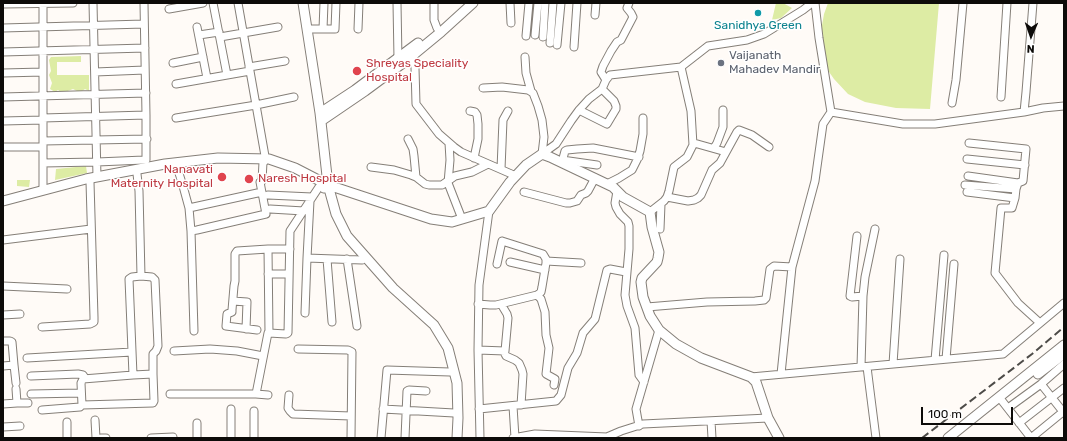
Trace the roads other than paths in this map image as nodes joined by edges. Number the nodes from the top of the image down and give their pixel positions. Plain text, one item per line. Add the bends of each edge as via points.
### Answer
1 (73, 3) edge
2 (94, 3) edge
3 (144, 3) edge
4 (203, 3) edge
5 (214, 3) edge
6 (238, 3) edge
7 (303, 3) edge
8 (324, 3) edge
9 (336, 3) edge
10 (359, 3) edge
11 (397, 3) edge
12 (434, 3) edge
13 (464, 3) edge
14 (473, 3) edge
15 (510, 3) edge
16 (529, 3) edge
17 (538, 3) edge
18 (545, 3) edge
19 (553, 3) edge
20 (561, 3) edge
21 (577, 3) edge
22 (596, 3) edge
23 (629, 3) edge
24 (812, 3) edge
25 (816, 3) edge
26 (963, 3) edge
27 (1007, 3) edge
28 (1033, 3) edge
29 (3, 4) edge
30 (43, 4) edge
31 (169, 9) dead end
32 (595, 15) dead end
33 (511, 23) dead end
34 (144, 24) junction
35 (94, 25) junction
36 (43, 27) junction
37 (197, 27) dead end
38 (278, 27) dead end
39 (3, 28) edge
40 (437, 28) junction
41 (307, 29) junction
42 (323, 29) junction
43 (358, 29) dead end
44 (243, 33) junction
45 (219, 34) junction
46 (199, 35) junction
47 (535, 35) dead end
48 (526, 36) dead end
49 (543, 36) dead end
50 (574, 47) dead end
51 (145, 48) junction
52 (94, 49) junction
53 (43, 50) junction
54 (3, 52) edge
55 (413, 55) junction
56 (525, 56) dead end
57 (203, 57) junction
58 (398, 59) junction
59 (285, 61) dead end
60 (173, 63) dead end
61 (681, 67) junction
62 (250, 69) junction
63 (145, 70) junction
64 (43, 72) junction
65 (95, 72) junction
66 (3, 73) edge
67 (227, 75) junction
68 (207, 78) junction
69 (606, 80) junction
70 (176, 84) dead end
71 (483, 88) dead end
72 (602, 89) junction
73 (531, 91) junction
74 (146, 94) junction
75 (95, 95) junction
76 (1001, 96) dead end
77 (3, 97) edge
78 (43, 97) junction
79 (294, 97) dead end
80 (952, 103) dead end
81 (256, 105) junction
82 (1064, 106) edge
83 (470, 110) dead end
84 (579, 110) junction
85 (723, 110) dead end
86 (508, 111) dead end
87 (831, 112) junction
88 (1024, 112) junction
89 (146, 115) junction
90 (96, 117) junction
91 (320, 117) junction
92 (176, 118) dead end
93 (643, 118) dead end
94 (43, 119) junction
95 (3, 121) edge
96 (146, 139) junction
97 (408, 139) dead end
98 (96, 140) junction
99 (449, 143) junction
100 (694, 143) junction
101 (970, 143) dead end
102 (43, 144) junction
103 (3, 147) edge
104 (769, 147) dead end
105 (714, 148) junction
106 (726, 152) junction
107 (542, 154) junction
108 (638, 157) junction
109 (474, 158) junction
110 (967, 159) dead end
111 (264, 161) junction
112 (562, 161) junction
113 (97, 162) junction
114 (43, 163) junction
115 (488, 164) junction
116 (597, 165) dead end
117 (1025, 165) junction
118 (177, 167) junction
119 (371, 167) dead end
120 (501, 169) junction
121 (137, 174) junction
122 (516, 176) junction
123 (968, 176) dead end
124 (416, 177) junction
125 (595, 178) junction
126 (90, 180) junction
127 (448, 180) junction
128 (607, 184) junction
129 (1017, 186) junction
130 (323, 187) junction
131 (43, 190) junction
132 (617, 191) junction
133 (524, 192) dead end
134 (265, 194) junction
135 (667, 197) junction
136 (1015, 198) junction
137 (311, 199) junction
138 (3, 202) edge
139 (661, 204) junction
140 (3, 206) edge
141 (188, 208) junction
142 (270, 209) dead end
143 (304, 211) junction
144 (489, 211) junction
145 (650, 212) junction
146 (462, 219) junction
147 (91, 229) junction
148 (660, 229) dead end
149 (875, 229) dead end
150 (191, 231) junction
151 (857, 236) dead end
152 (3, 240) edge
153 (268, 249) junction
154 (290, 249) junction
155 (944, 255) dead end
156 (307, 258) junction
157 (327, 259) junction
158 (348, 259) junction
159 (900, 259) dead end
160 (362, 260) junction
161 (546, 261) junction
162 (510, 262) dead end
163 (581, 263) dead end
164 (497, 264) dead end
165 (954, 264) dead end
166 (792, 267) junction
167 (545, 270) junction
168 (626, 272) junction
169 (268, 274) junction
170 (289, 274) junction
171 (141, 276) junction
172 (3, 286) edge
173 (67, 289) dead end
174 (537, 295) junction
175 (863, 296) junction
176 (233, 301) junction
177 (1064, 303) edge
178 (478, 304) junction
179 (501, 304) junction
180 (647, 307) junction
181 (305, 313) dead end
182 (20, 314) dead end
183 (3, 315) edge
184 (332, 322) dead end
185 (1040, 323) junction
186 (357, 326) dead end
187 (42, 327) dead end
188 (246, 329) junction
189 (257, 330) dead end
190 (659, 330) junction
191 (194, 331) dead end
192 (269, 333) junction
193 (3, 341) edge
194 (1064, 346) edge
195 (298, 349) dead end
196 (478, 350) junction
197 (174, 351) dead end
198 (132, 352) junction
199 (504, 352) junction
200 (1064, 354) edge
201 (263, 356) junction
202 (27, 358) dead end
203 (935, 360) junction
204 (946, 360) junction
205 (893, 364) junction
206 (1064, 364) edge
207 (14, 365) junction
208 (3, 366) edge
209 (864, 367) junction
210 (450, 372) junction
211 (153, 374) junction
212 (781, 374) junction
213 (133, 375) junction
214 (31, 376) dead end
215 (751, 377) junction
216 (85, 378) junction
217 (644, 382) junction
218 (1041, 384) junction
219 (554, 385) dead end
220 (1064, 388) edge
221 (426, 391) dead end
222 (81, 393) junction
223 (31, 394) dead end
224 (170, 394) dead end
225 (256, 394) junction
226 (268, 394) dead end
227 (289, 395) dead end
228 (1052, 397) junction
229 (1003, 402) junction
230 (17, 403) junction
231 (28, 403) dead end
232 (3, 404) edge
233 (82, 405) junction
234 (517, 406) junction
235 (231, 409) dead end
236 (383, 409) junction
237 (479, 409) junction
238 (42, 410) dead end
239 (406, 410) junction
240 (254, 411) dead end
241 (1064, 412) edge
242 (454, 413) junction
243 (351, 416) junction
244 (768, 418) junction
245 (95, 420) dead end
246 (711, 421) junction
247 (66, 422) dead end
248 (1019, 422) junction
249 (197, 423) dead end
250 (20, 426) dead end
251 (639, 426) junction
252 (3, 427) edge
253 (173, 437) dead end
254 (67, 438) edge
255 (96, 438) edge
256 (101, 438) edge
257 (106, 438) edge
258 (151, 438) edge
259 (197, 438) edge
260 (231, 438) edge
261 (254, 438) edge
262 (351, 438) edge
263 (381, 438) edge
264 (405, 438) edge
265 (453, 438) edge
266 (457, 438) edge
267 (480, 438) edge
268 (514, 438) edge
269 (712, 438) edge
270 (780, 438) edge
271 (876, 438) edge
272 (948, 438) edge
273 (956, 438) edge
274 (1031, 438) edge

1 - 30 street
2 - 35 street
3 - 34 street
4 - 31 street
5 - 45 street
6 - 44 street
7 - 41 street
8 - 42 street
9 - 42 street via 336,29
10 - 43 street
11 - 58 street
12 - 40 street via 434,20
13 - 40 street
14 - 55 street
15 - 33 street
16 - 48 street
17 - 47 street
18 - 49 street
19 - 20 street via 554,44
21 - 50 street
22 - 32 street
23 - 69 street via 627,8 633,17 622,40 617,42 603,66 601,72
24 - 61 street via 764,34 747,40 708,46
25 - 87 street
26 - 80 street
27 - 76 street
28 - 88 street
29 - 30 street
30 - 36 street
34 - 35 street
34 - 51 street
35 - 36 street
35 - 52 street
36 - 39 street
36 - 53 street
37 - 46 street
38 - 44 street
40 - 58 street
41 - 42 street
41 - 91 street
44 - 45 street
44 - 62 street
45 - 46 street
45 - 67 street
46 - 57 street
51 - 52 street
51 - 63 street
52 - 53 street
52 - 65 street
53 - 54 street
53 - 64 street
55 - 91 street via 365,91
55 - 99 street via 416,104
56 - 73 street
57 - 60 street
57 - 68 street
58 - 91 street
59 - 62 street
61 - 69 street via 610,75
61 - 100 street via 691,111
62 - 67 street
62 - 81 street
63 - 65 street
63 - 74 street
64 - 66 street
64 - 78 street
65 - 75 street
67 - 68 street
68 - 70 street
69 - 72 street
71 - 73 street via 502,87
72 - 84 street
72 - 84 street via 616,106 607,124
73 - 107 street via 542,120
74 - 75 street
74 - 89 street
75 - 78 street
75 - 90 street
77 - 78 street
78 - 94 street
79 - 81 street
81 - 92 street
81 - 111 street
82 - 88 street
83 - 109 street via 477,115 478,124
84 - 107 street via 556,144
85 - 105 street via 723,127
86 - 120 street via 503,120
87 - 88 street via 903,124 935,124
87 - 166 street via 823,124 815,181
89 - 90 street
89 - 96 street
90 - 94 street
90 - 98 street
91 - 130 street
93 - 108 street via 643,134
94 - 95 street
94 - 102 street
96 - 98 street
96 - 113 street via 146,160
97 - 124 street via 413,148
98 - 102 street
98 - 113 street
99 - 109 street
99 - 127 street
100 - 105 street
100 - 135 street via 687,157 674,167
101 - 117 street via 1026,149
102 - 103 street
102 - 114 street
104 - 106 street via 752,135 739,130
105 - 106 street
106 - 135 street via 720,163 712,170 698,198 688,201
107 - 112 street
107 - 122 street
108 - 112 street via 588,148 566,150
108 - 128 street via 632,170
109 - 115 street
110 - 117 street
111 - 118 street via 218,162
111 - 126 street via 218,158 165,164
111 - 130 street via 294,172
111 - 134 street via 260,182
112 - 116 street
112 - 125 street
113 - 114 street
113 - 126 street
114 - 131 street
115 - 120 street
115 - 127 street
117 - 129 street via 1023,181
118 - 121 street
118 - 141 street
119 - 124 street via 394,170
120 - 122 street
121 - 126 street
121 - 171 street
122 - 144 street
123 - 129 street
124 - 127 street via 429,185 442,185
125 - 128 street
125 - 133 street via 588,191 577,201 570,203
126 - 131 street
126 - 140 street
126 - 147 street
127 - 146 street
128 - 132 street
129 - 136 street
129 - 136 street via 966,188
130 - 137 street
130 - 146 street via 431,219 452,222
130 - 160 street via 344,239
130 - 266 street via 347,236 393,288 434,325 448,348 457,383
131 - 138 street
132 - 145 street
132 - 168 street via 616,207 629,226
134 - 137 street
134 - 141 street
134 - 150 street via 266,215
135 - 139 street
136 - 185 street via 1012,208 1001,208 995,274 1018,303
137 - 143 street
137 - 156 street
139 - 145 street
139 - 148 street
141 - 150 street
142 - 143 street
143 - 154 street via 290,231
144 - 146 street
144 - 178 street
145 - 180 street via 659,252 657,262 642,278 643,297
147 - 152 street
147 - 187 street via 94,322
149 - 175 street
150 - 191 street
151 - 175 street via 850,295
153 - 154 street
153 - 169 street
153 - 176 street via 235,253
154 - 170 street
155 - 203 street
156 - 157 street
156 - 181 street
157 - 158 street
157 - 184 street
158 - 160 street
158 - 186 street
159 - 205 street
160 - 210 street via 431,327 444,350
161 - 163 street
161 - 164 street via 543,254 504,241 501,243
161 - 167 street
162 - 167 street
165 - 204 street
166 - 180 street via 774,266 770,269 764,300
166 - 212 street
167 - 174 street via 542,287
168 - 217 street via 625,300 635,328 639,376
168 - 234 street via 607,270 595,319 583,333 577,353 568,368 561,395 556,402
169 - 170 street
169 - 192 street
170 - 192 street via 288,333
171 - 198 street via 130,279
171 - 211 street via 152,277 155,280 158,346 153,354
172 - 173 street
174 - 179 street
174 - 219 street via 545,312 549,348 546,374 555,379
175 - 209 street
176 - 188 street via 247,302
176 - 188 street via 232,312 226,315 226,326
177 - 185 street
178 - 179 street
178 - 196 street
179 - 199 street via 508,318
180 - 190 street
182 - 183 street
185 - 204 street via 1003,354
188 - 189 street
190 - 215 street via 676,344 701,358
190 - 217 street
192 - 201 street
193 - 207 street via 12,342
194 - 229 street
195 - 243 street via 352,352
196 - 199 street
196 - 237 street
197 - 201 street via 210,349
198 - 202 street
198 - 213 street
199 - 234 street via 506,356 519,363 523,374
200 - 229 street
201 - 225 street
203 - 204 street
203 - 205 street
205 - 209 street
206 - 218 street
207 - 208 street
207 - 230 street
209 - 212 street
209 - 271 street
210 - 236 street via 387,370
210 - 242 street
211 - 213 street
211 - 233 street via 153,403
212 - 215 street
213 - 216 street
214 - 216 street via 81,374
215 - 244 street via 756,382
216 - 222 street via 81,383
217 - 251 street via 636,409
218 - 228 street
218 - 229 street
220 - 228 street
221 - 239 street via 408,390
222 - 223 street
222 - 233 street
224 - 225 street
225 - 226 street
227 - 243 street via 288,408 293,414
228 - 241 street
228 - 248 street
229 - 248 street
229 - 272 street
229 - 273 street
230 - 231 street
230 - 232 street
233 - 238 street
234 - 237 street
234 - 268 street
235 - 260 street
236 - 239 street
236 - 263 street
237 - 267 street
239 - 242 street
239 - 264 street
240 - 261 street
241 - 274 street
242 - 265 street
243 - 262 street
244 - 246 street
244 - 270 street
245 - 255 street
246 - 251 street
246 - 269 street
247 - 254 street
248 - 274 street
249 - 259 street
250 - 252 street
251 - 268 street via 607,437 535,434
253 - 258 street
256 - 257 street

